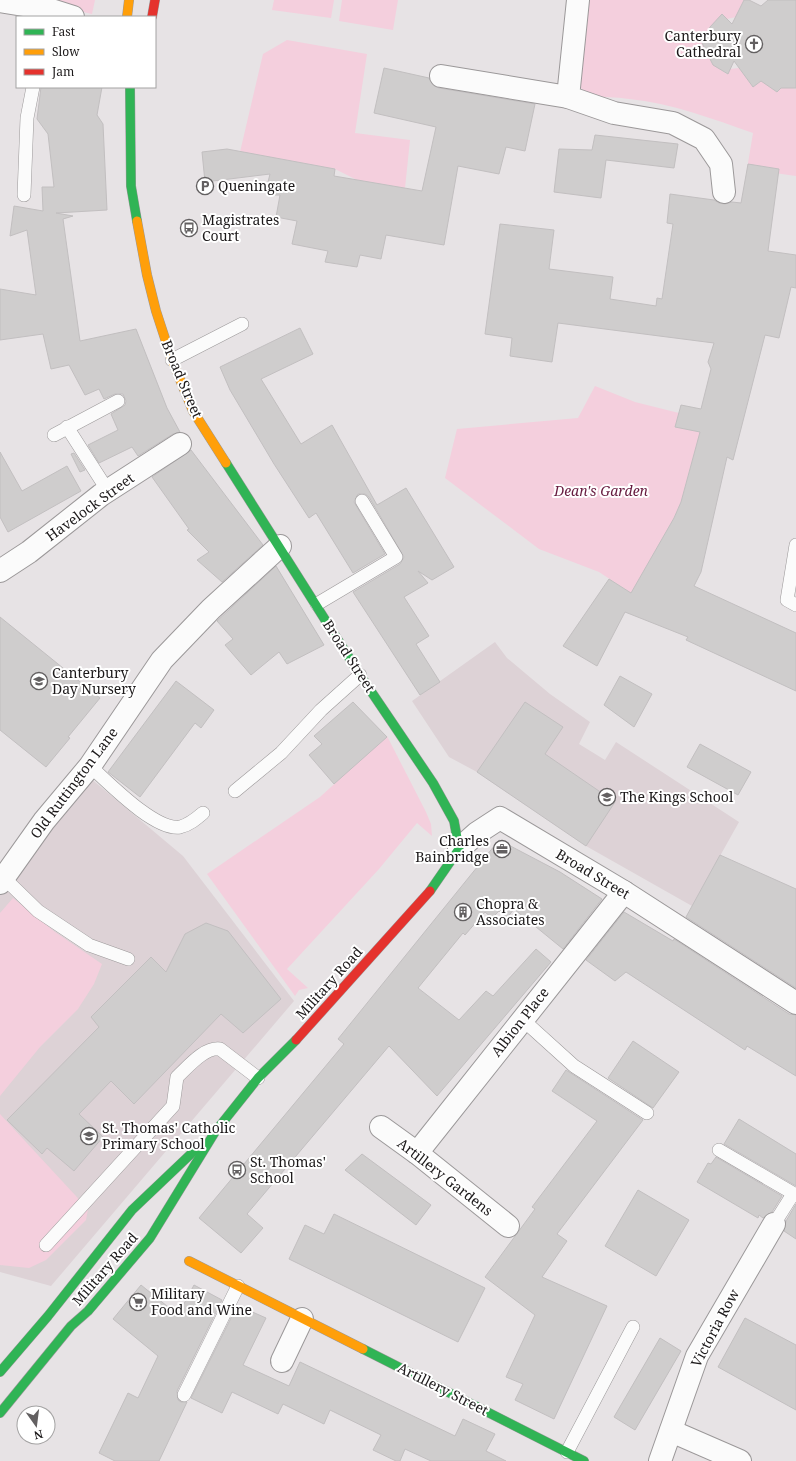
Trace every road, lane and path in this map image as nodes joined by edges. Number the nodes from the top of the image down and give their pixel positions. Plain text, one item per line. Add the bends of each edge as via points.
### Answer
1 (129, 0) edge
2 (154, 0) edge
3 (578, 0) edge
4 (0, 1) edge
5 (47, 13) edge
6 (66, 16) edge
7 (127, 16) edge
8 (152, 16) edge
9 (441, 76) dead end
10 (33, 88) edge
11 (130, 88) edge
12 (568, 97) junction
13 (724, 192) dead end
14 (24, 195) dead end
15 (242, 324) dead end
16 (172, 360) junction
17 (118, 401) dead end
18 (67, 427) junction
19 (54, 435) dead end
20 (180, 444) dead end
21 (108, 491) junction
22 (362, 501) dead end
23 (796, 545) edge
24 (280, 546) junction
25 (0, 569) edge
26 (317, 604) junction
27 (796, 605) edge
28 (360, 675) junction
29 (90, 766) junction
30 (235, 791) dead end
31 (204, 813) dead end
32 (459, 849) junction
33 (2, 880) edge
34 (624, 892) junction
35 (128, 959) dead end
36 (796, 1003) edge
37 (522, 1019) junction
38 (258, 1078) junction
39 (648, 1113) dead end
40 (381, 1127) dead end
41 (215, 1132) junction
42 (719, 1150) dead end
43 (416, 1153) junction
44 (795, 1195) edge
45 (774, 1224) joint
46 (508, 1226) dead end
47 (46, 1245) dead end
48 (189, 1261) dead end
49 (238, 1286) junction
50 (302, 1319) junction
51 (633, 1327) dead end
52 (282, 1361) dead end
53 (0, 1372) edge
54 (184, 1395) dead end
55 (0, 1413) edge
56 (672, 1431) junction
57 (567, 1452) junction
58 (584, 1461) edge
59 (660, 1461) edge
60 (740, 1461) edge

1 - 7 main road
2 - 8 main road
3 - 12 street
4 - 5 street
5 - 6 street
9 - 12 street
10 - 14 lane via 27,118
11 - 16 main road, Broad Street via 131,186 156,311
12 - 13 street via 614,113 673,123 704,139 721,164
15 - 16 lane
16 - 24 main road, Broad Street via 193,411
17 - 18 lane
18 - 19 lane
18 - 21 lane
20 - 21 street, Havelock Street
21 - 25 street, Havelock Street via 30,552
22 - 26 lane via 396,556
23 - 27 lane via 787,600
24 - 26 main road, Broad Street
24 - 29 street, Old Ruttington Lane via 211,609 162,660
26 - 28 main road, Broad Street
28 - 30 lane via 321,710 281,753
28 - 32 main road, Broad Street via 433,783 454,821
29 - 31 lane via 150,818 164,825 179,827
29 - 33 street, Old Ruttington Lane via 44,821
32 - 34 street, Broad Street via 500,818
32 - 38 main road, Military Road via 432,888 300,1036
33 - 35 lane via 38,911 89,945
34 - 36 street, Broad Street
34 - 37 street, Albion Place
37 - 39 lane via 574,1066
37 - 43 street, Albion Place
38 - 41 main road, Military Road
38 - 47 lane via 220,1048 205,1052 177,1077 173,1106
40 - 43 street, Artillery Gardens
41 - 53 main road, Military Road via 132,1210
41 - 55 main road, Military Road via 150,1238 88,1311 71,1326
42 - 44 lane
43 - 46 street, Artillery Gardens
44 - 45 lane
45 - 56 street, Victoria Row via 697,1356
48 - 49 main road, Artillery Street
49 - 50 main road, Artillery Street
49 - 54 lane
50 - 52 street
50 - 57 main road, Artillery Street
51 - 57 lane
56 - 59 street, Victoria Row
56 - 60 street
57 - 58 main road, Artillery Street

